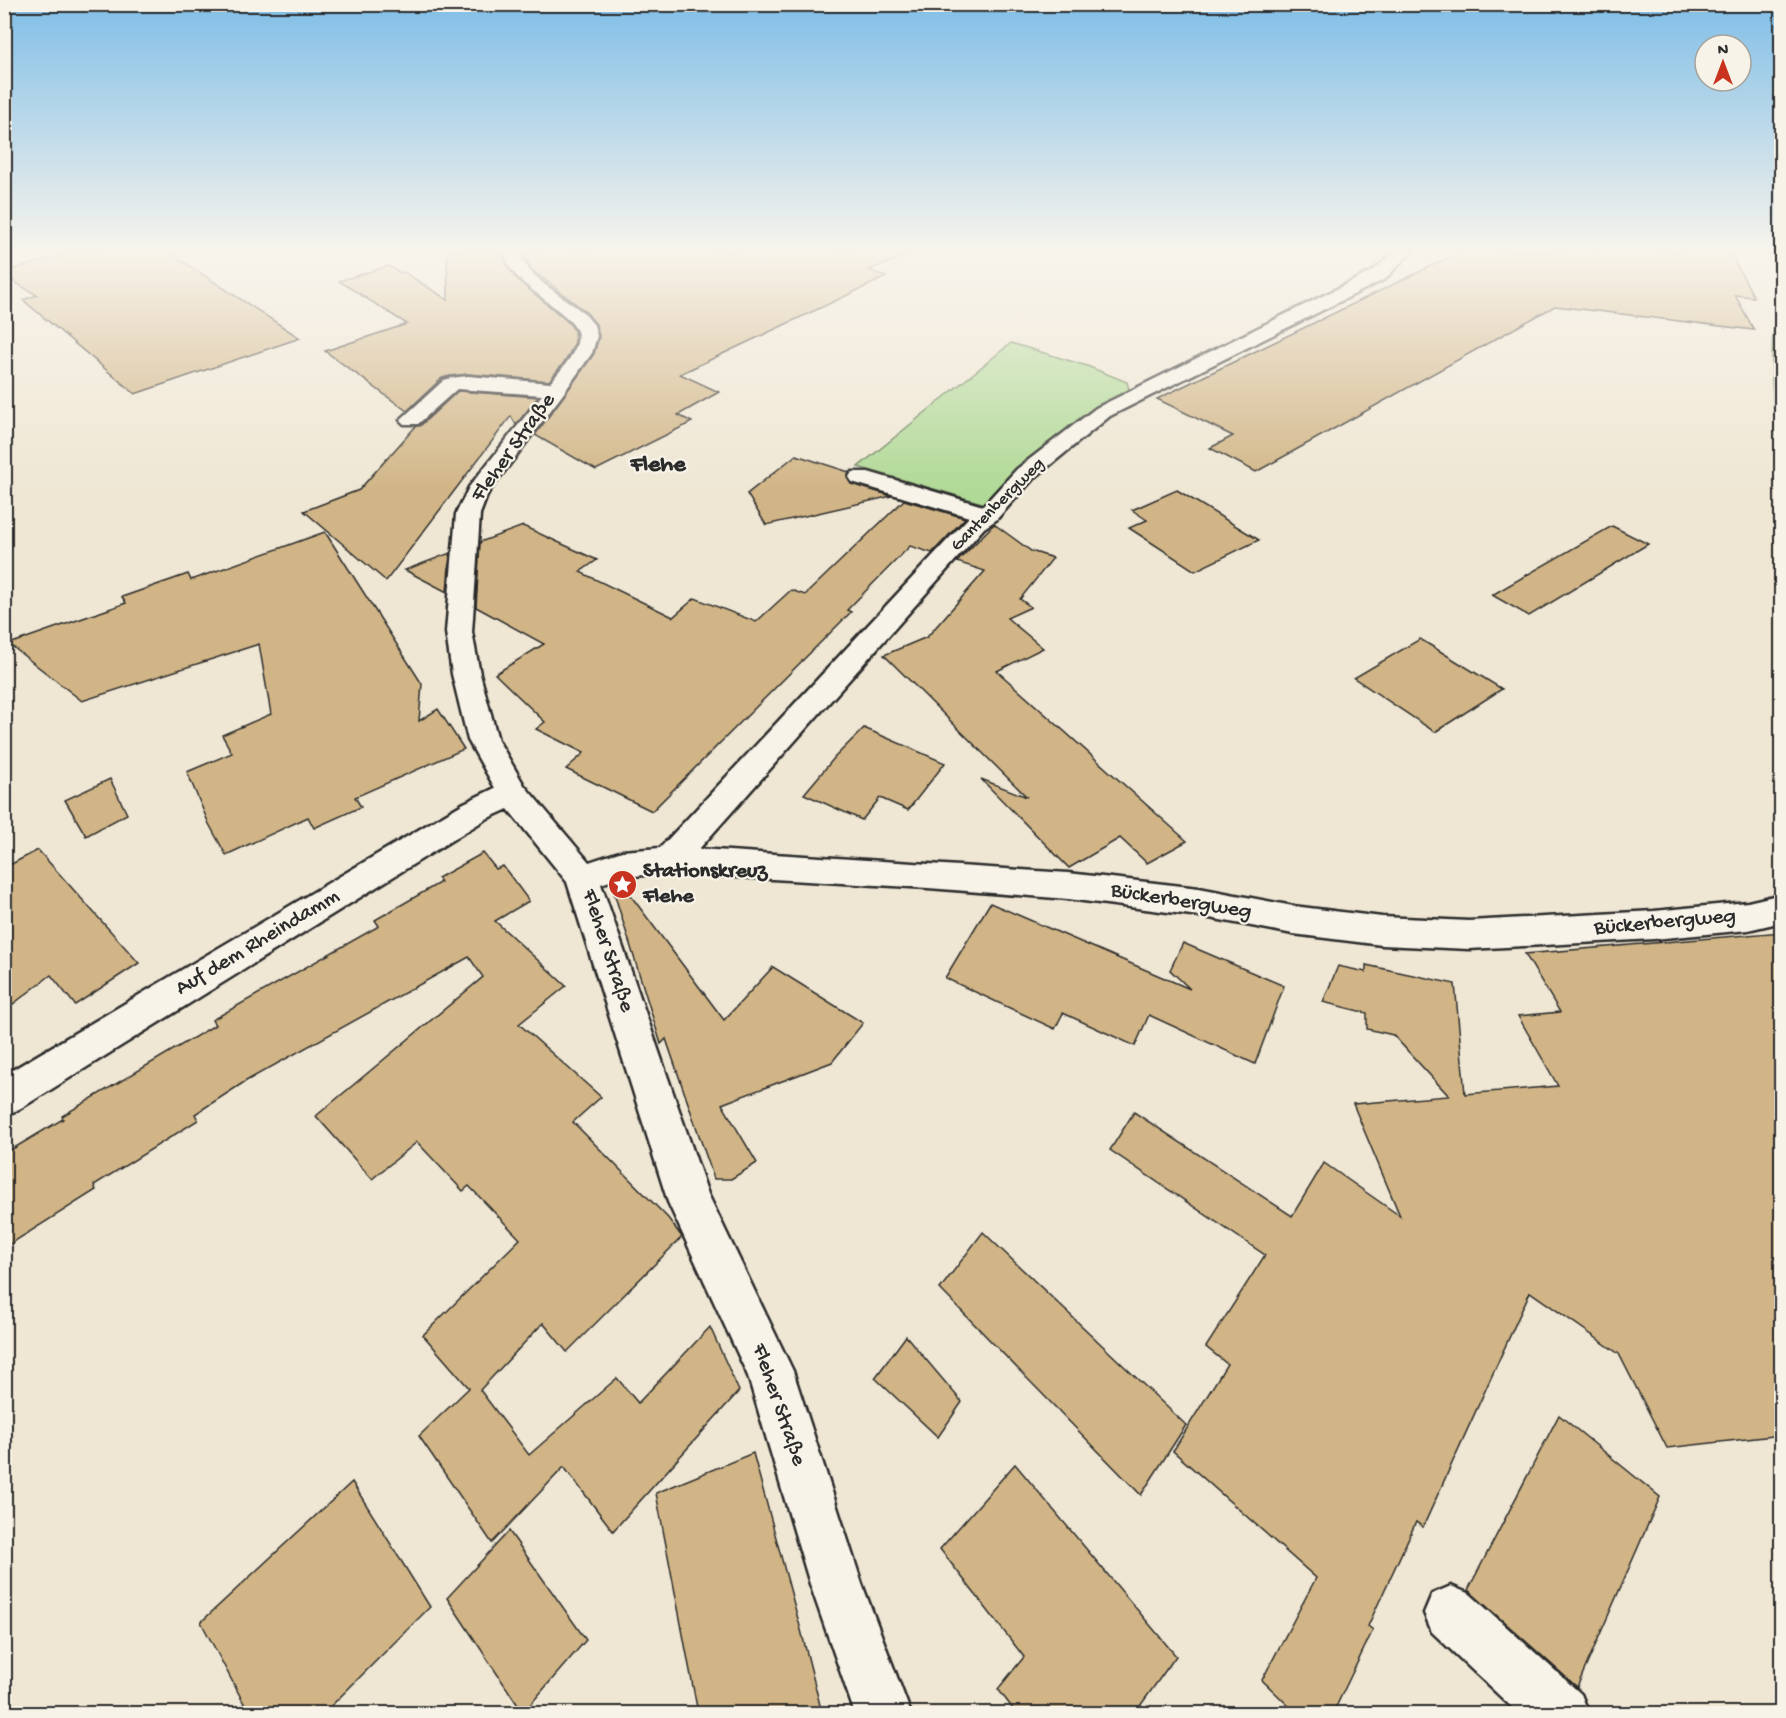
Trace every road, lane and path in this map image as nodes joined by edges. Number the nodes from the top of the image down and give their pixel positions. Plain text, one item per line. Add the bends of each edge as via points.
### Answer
1 (588, 331) edge
2 (1265, 331) edge
3 (556, 390) junction
4 (411, 420) dead end
5 (860, 477) dead end
6 (988, 515) junction
7 (513, 793) junction
8 (669, 860) junction
9 (582, 877) junction
10 (1782, 908) edge
11 (4, 1097) edge
12 (1451, 1613) dead end
13 (883, 1713) edge
14 (1561, 1713) edge

1 - 3 street, Fleher Straße via 582,353
2 - 6 street, Gantenbergweg via 1103,412 1025,474
3 - 4 street via 451,384
3 - 7 street, Fleher Straße via 477,492 468,514 459,632 464,664 483,740
5 - 6 street
6 - 8 street, Gantenbergweg via 976,523
7 - 9 street, Fleher Straße
7 - 11 street, Auf dem Rheindamm via 475,811
8 - 9 street, Bückerbergweg via 622,864
8 - 10 street, Bückerbergweg via 1068,886 1382,931 1470,935 1736,917
9 - 13 street, Fleher Straße via 689,1202 770,1371 836,1584
12 - 14 street

